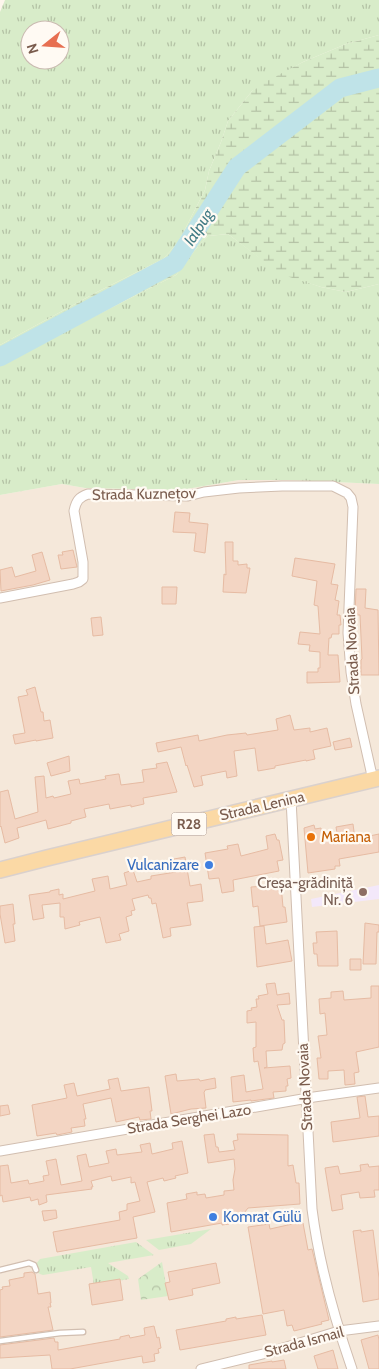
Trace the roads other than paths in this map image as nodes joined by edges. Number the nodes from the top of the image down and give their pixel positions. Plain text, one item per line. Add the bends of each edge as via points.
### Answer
1 (347, 493) joint
2 (0, 598) edge
3 (376, 779) edge
4 (291, 799) junction
5 (0, 870) edge
6 (379, 1088) edge
7 (306, 1099) junction
8 (0, 1150) edge
9 (0, 1270) edge
10 (36, 1270) dead end
11 (379, 1326) edge
12 (339, 1331) junction
13 (83, 1332) dead end
14 (0, 1341) edge
15 (201, 1369) edge
16 (352, 1369) edge

1 - 2 street, Strada Kuznețov via 333,486 282,486 239,488 188,496 88,494 80,497 74,510 83,579 73,584
1 - 3 street, Strada Novaia via 353,507 348,633 351,672
3 - 4 main road, Strada Lenina / R28
4 - 5 main road, Strada Lenina / R28
4 - 7 street, Strada Novaia
6 - 7 street, Strada Serghei Lazo
7 - 8 street, Strada Serghei Lazo
7 - 12 street, Strada Novaia via 314,1230
9 - 10 lane via 30,1263
11 - 12 street, Strada Ismail
12 - 15 street, Strada Ismail
12 - 16 street, Strada Novaia
13 - 14 lane

